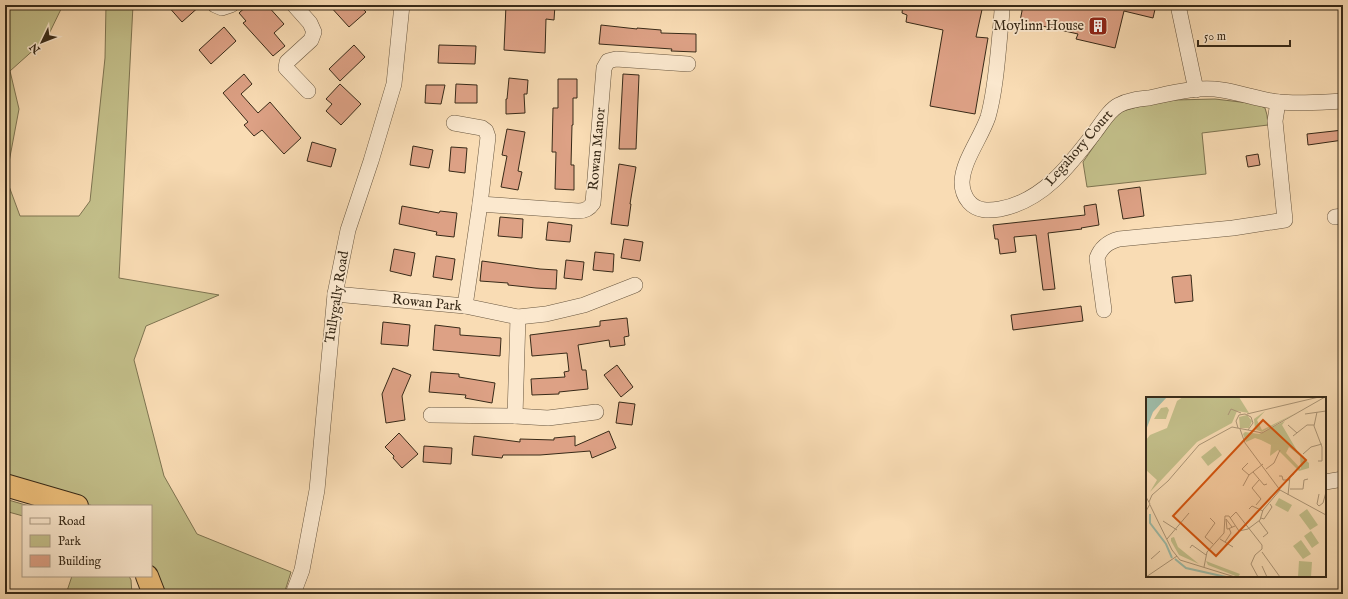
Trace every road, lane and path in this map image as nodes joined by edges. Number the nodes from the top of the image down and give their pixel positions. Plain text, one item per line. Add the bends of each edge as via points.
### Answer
1 (215, 5) edge
2 (230, 5) edge
3 (294, 5) edge
4 (402, 5) edge
5 (1001, 5) edge
6 (1178, 5) edge
7 (688, 64) dead end
8 (1196, 90) junction
9 (308, 91) dead end
10 (1343, 101) edge
11 (1278, 102) junction
12 (454, 123) dead end
13 (480, 204) junction
14 (635, 285) dead end
15 (335, 294) junction
16 (465, 306) junction
17 (1104, 310) dead end
18 (518, 317) junction
19 (596, 412) dead end
20 (431, 414) dead end
21 (515, 416) junction
22 (1343, 479) edge
23 (1326, 482) edge
24 (5, 485) edge
25 (74, 505) edge
26 (147, 577) edge
27 (154, 594) edge
28 (293, 594) edge

1 - 2 street via 222,8
3 - 9 street via 314,32 311,40 287,62 286,68
4 - 15 street, Tullygally Road via 394,84 348,230
5 - 8 street, Legahory Court via 993,92 988,117 965,167 962,182 964,196 976,208 990,210 1008,207 1042,191 1059,175 1119,104
6 - 8 street
7 - 13 street, Rowan Manor via 616,59 608,62 604,68 593,203 589,208 578,211
8 - 11 street, Legahory Court via 1220,90
10 - 11 street, Legahory Court
11 - 17 street via 1276,121 1285,220 1111,242 1100,251 1097,258
12 - 13 street via 482,128 488,137
13 - 16 street
14 - 18 street, Rowan Park via 584,305 546,314
15 - 16 street, Rowan Park
15 - 28 street, Tullygally Road via 317,490 302,570
16 - 18 street, Rowan Park
18 - 21 street
19 - 21 street via 548,418
20 - 21 street
22 - 23 street
24 - 25 highway
26 - 27 highway

